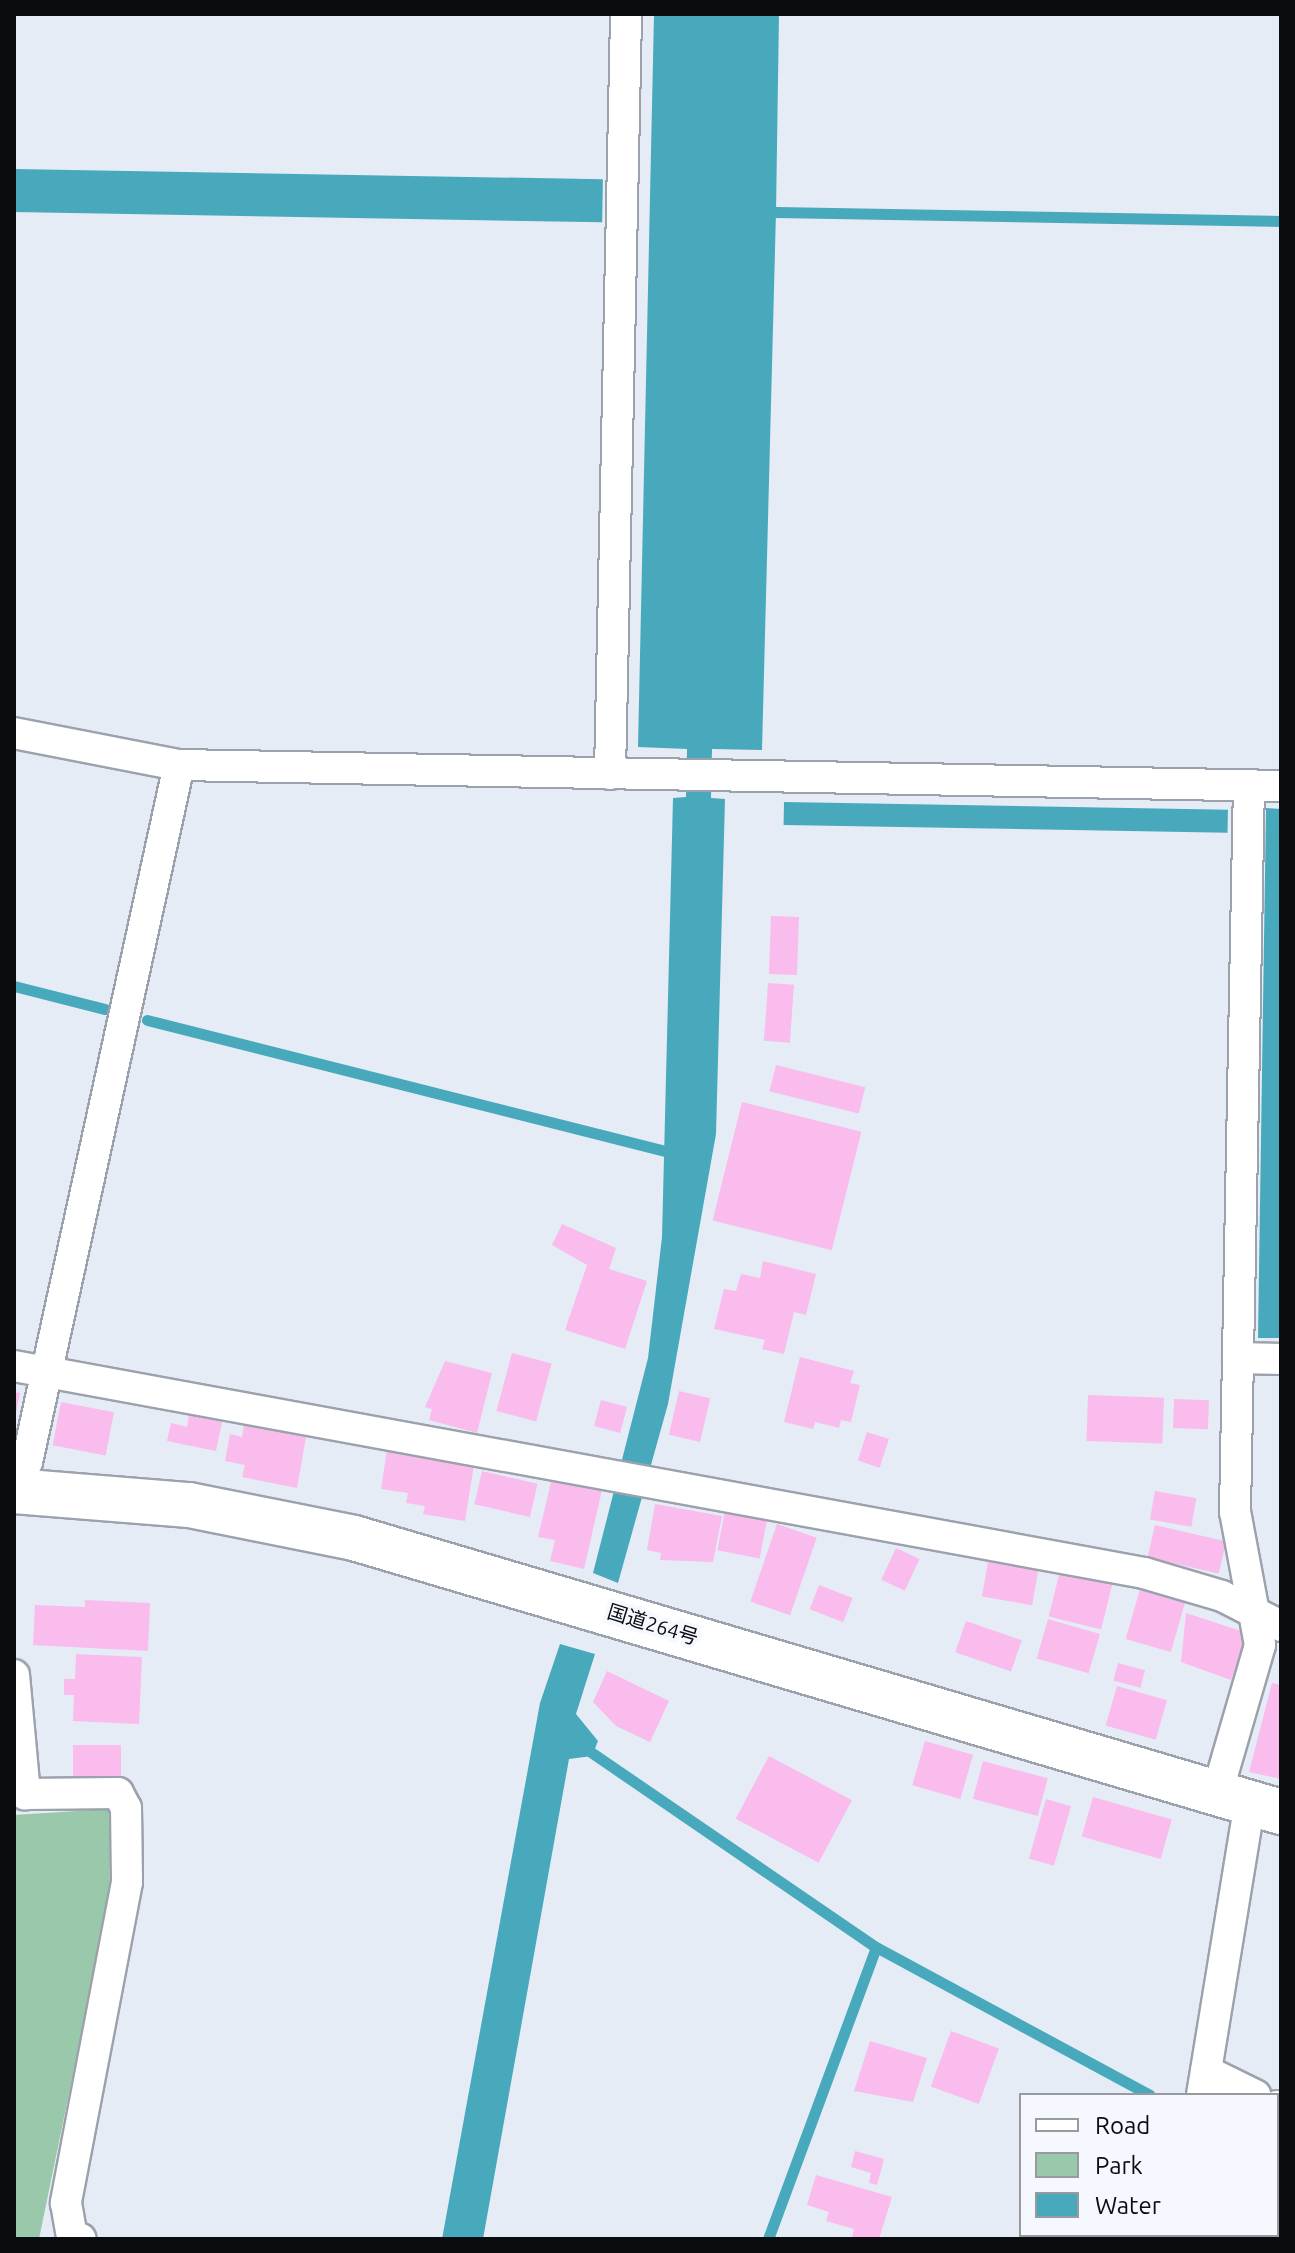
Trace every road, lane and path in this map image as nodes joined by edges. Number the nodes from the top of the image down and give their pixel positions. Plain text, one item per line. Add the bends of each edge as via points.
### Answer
1 (626, 14) edge
2 (14, 733) edge
3 (179, 765) junction
4 (610, 774) junction
5 (1249, 786) junction
6 (1281, 786) edge
7 (1238, 1358) junction
8 (1281, 1359) edge
9 (14, 1366) edge
10 (46, 1372) junction
11 (14, 1482) edge
12 (14, 1491) edge
13 (1253, 1611) junction
14 (1281, 1626) edge
15 (14, 1675) edge
16 (1249, 1803) edge
17 (1204, 2083) edge
18 (1246, 2093) edge
19 (81, 2239) edge

1 - 4 street
2 - 3 street
3 - 4 street
3 - 10 street
4 - 5 street
5 - 6 street
5 - 7 street
7 - 8 street
7 - 13 street via 1235,1512
9 - 10 street
10 - 11 street via 27,1462
10 - 13 street via 1144,1573
12 - 16 highway, 国道264号 via 189,1505 354,1538
13 - 14 street
13 - 16 street via 1260,1645
15 - 19 street via 25,1794 118,1793 126,1808 127,1882 66,2203 72,2236
16 - 17 street
17 - 18 street

